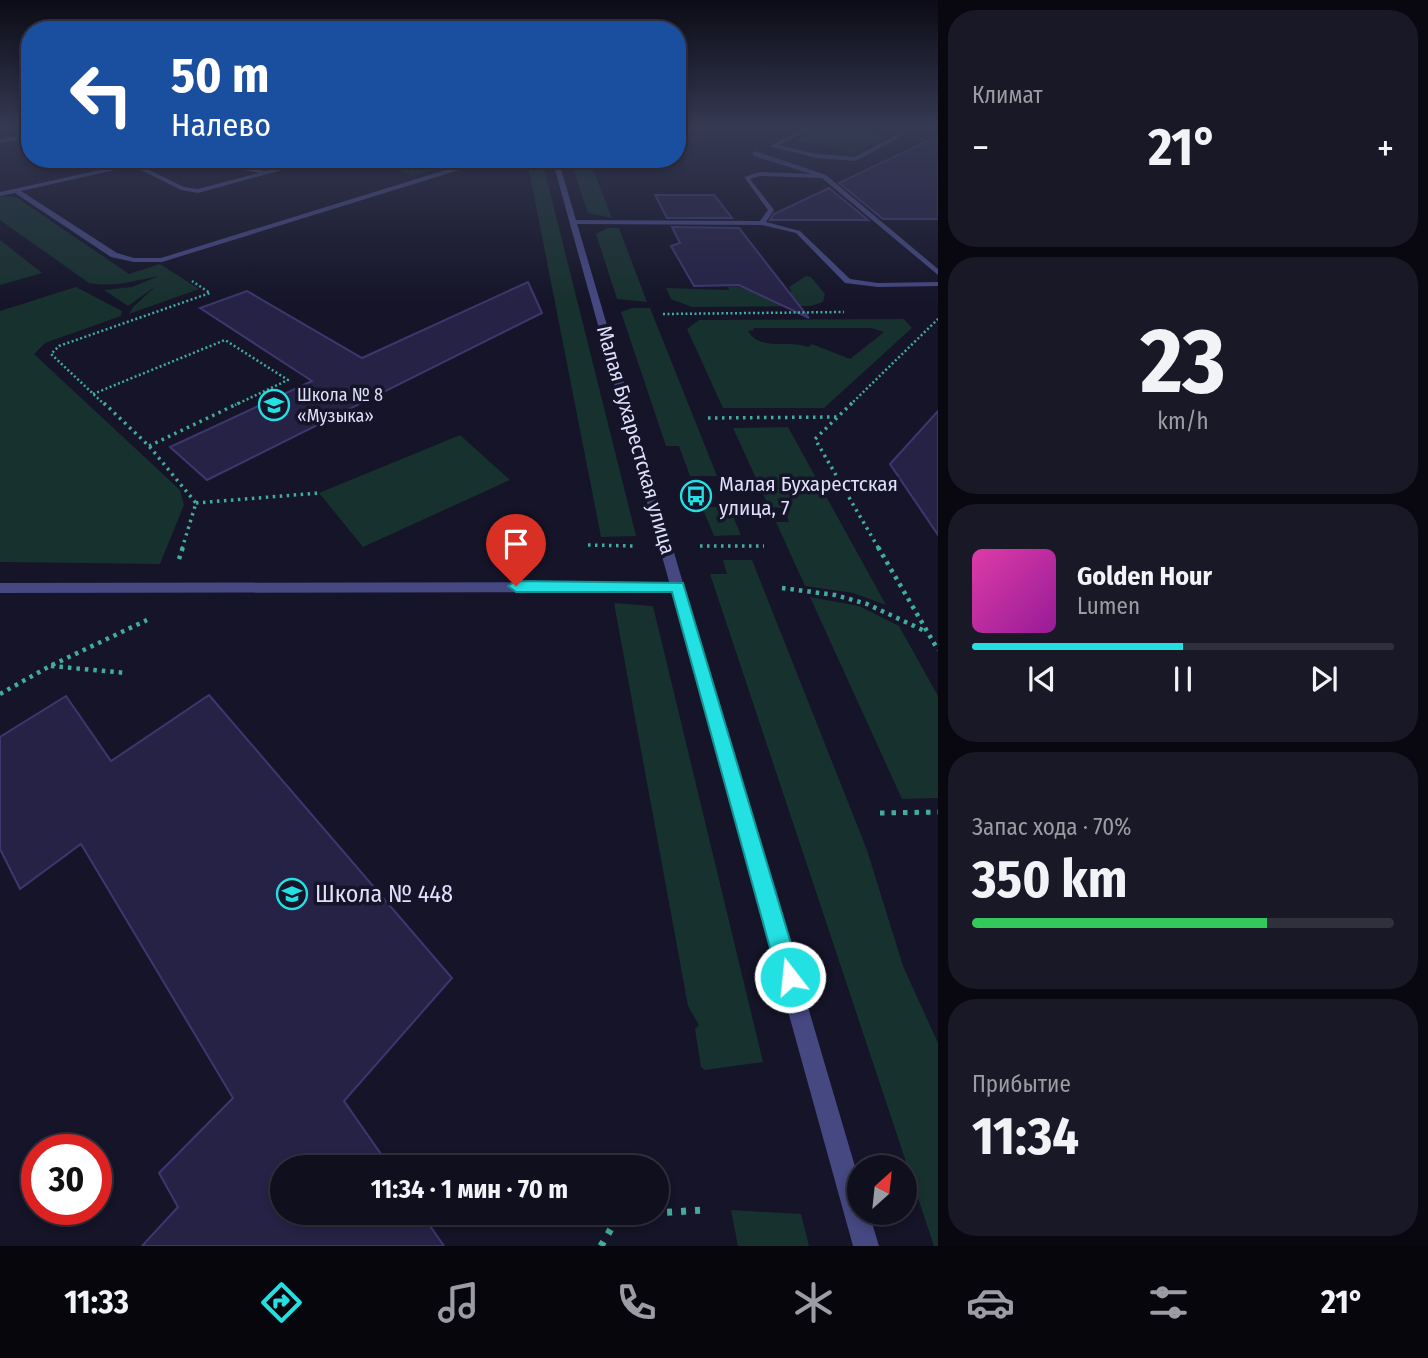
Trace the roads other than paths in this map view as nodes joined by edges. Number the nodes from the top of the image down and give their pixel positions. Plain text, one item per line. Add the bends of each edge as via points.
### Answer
1 (40, 186) edge
2 (177, 186) edge
3 (216, 186) edge
4 (400, 186) edge
5 (563, 186) edge
6 (752, 186) edge
7 (836, 186) edge
8 (18, 191) junction
9 (0, 194) edge
10 (573, 222) junction
11 (762, 223) junction
12 (938, 273) edge
13 (938, 284) edge
14 (678, 587) junction
15 (0, 588) edge
16 (866, 1246) edge

1 - 8 street
2 - 3 street via 198,191
4 - 8 street via 162,260 114,255
5 - 10 street, Малая Бухарестская улица
6 - 11 street via 771,210
7 - 12 street
8 - 9 street
10 - 11 street
10 - 14 street, Малая Бухарестская улица
11 - 13 street via 798,232 848,281
14 - 15 street
14 - 16 street, Малая Бухарестская улица

